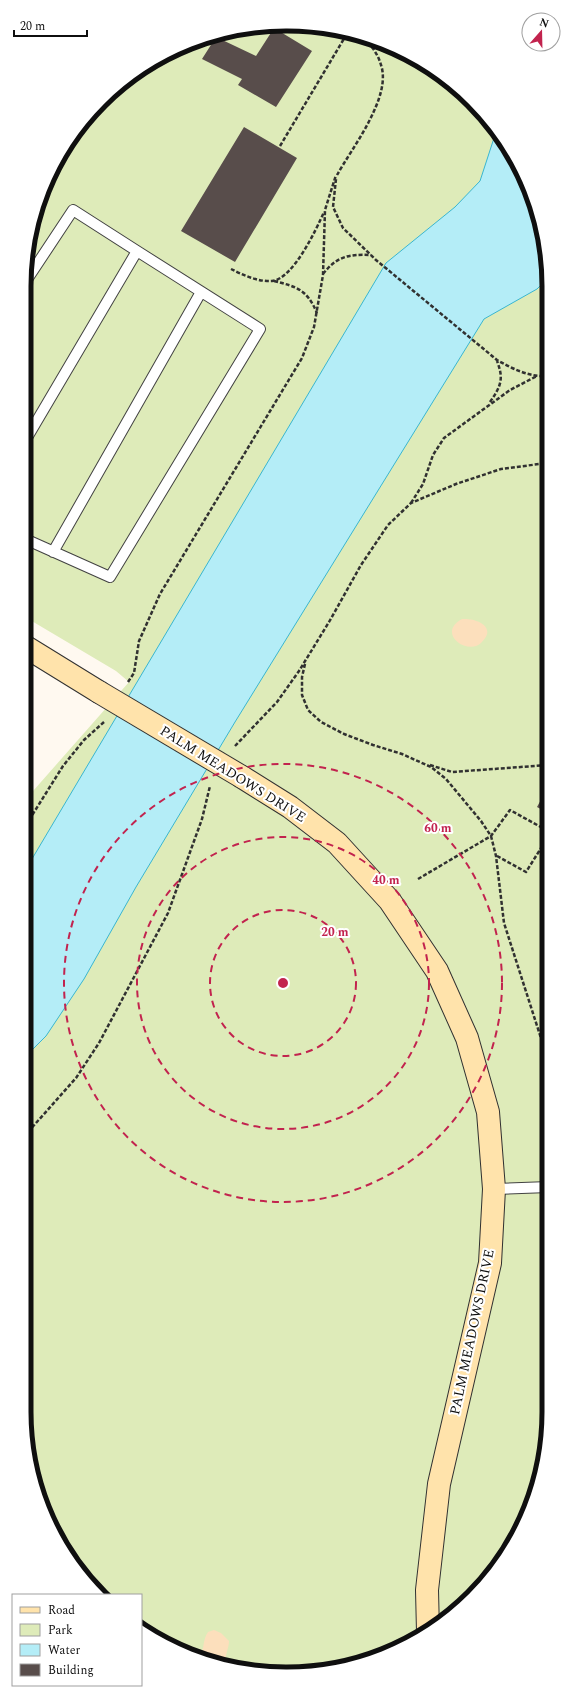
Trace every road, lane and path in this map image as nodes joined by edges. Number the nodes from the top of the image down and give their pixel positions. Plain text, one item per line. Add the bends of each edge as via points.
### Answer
1 (344, 38) edge
2 (372, 46) edge
3 (280, 146) dead end
4 (336, 175) junction
5 (325, 210) junction
6 (137, 250) junction
7 (371, 256) junction
8 (231, 269) dead end
9 (32, 272) edge
10 (323, 274) junction
11 (274, 281) junction
12 (201, 292) junction
13 (317, 313) junction
14 (497, 360) junction
15 (537, 376) junction
16 (542, 376) edge
17 (489, 404) junction
18 (31, 431) edge
19 (411, 503) dead end
20 (31, 543) edge
21 (53, 552) junction
22 (31, 650) edge
23 (305, 662) dead end
24 (126, 686) dead end
25 (105, 721) dead end
26 (418, 761) junction
27 (542, 765) edge
28 (31, 816) edge
29 (542, 828) edge
30 (491, 836) junction
31 (542, 847) edge
32 (496, 856) junction
33 (418, 879) dead end
34 (542, 1041) edge
35 (542, 1187) edge
36 (494, 1189) junction
37 (428, 1624) edge

1 - 3 path
2 - 4 path via 382,66 382,87 374,112
4 - 5 path
4 - 7 path via 333,207 343,228
5 - 10 path
5 - 11 path via 309,243 295,263
6 - 9 lane via 73,210
6 - 12 lane
6 - 18 lane
7 - 10 path via 355,255 343,258 331,264
7 - 14 path
8 - 11 path via 259,280
10 - 13 path
11 - 13 path via 301,290 311,299
12 - 21 lane
12 - 21 lane via 260,329 110,577
13 - 24 path via 302,358 160,594 139,641 134,673
14 - 15 path via 514,370
14 - 17 path via 502,373 500,386
15 - 16 path
15 - 17 path
17 - 19 path via 444,438 433,455 423,484
20 - 21 lane
22 - 36 street, PALM MEADOWS DRIVE, bridge via 290,807 337,843 390,901 437,971 467,1038 488,1112
23 - 26 path via 302,694 308,710 321,722 344,734
25 - 28 path via 84,740 67,761
26 - 27 path via 452,772
26 - 30 path via 446,779
29 - 30 path via 510,810
30 - 32 path
30 - 33 path
31 - 32 path via 526,872
32 - 34 path via 504,923
35 - 36 lane
36 - 37 street, PALM MEADOWS DRIVE via 490,1263 438,1484 427,1590

